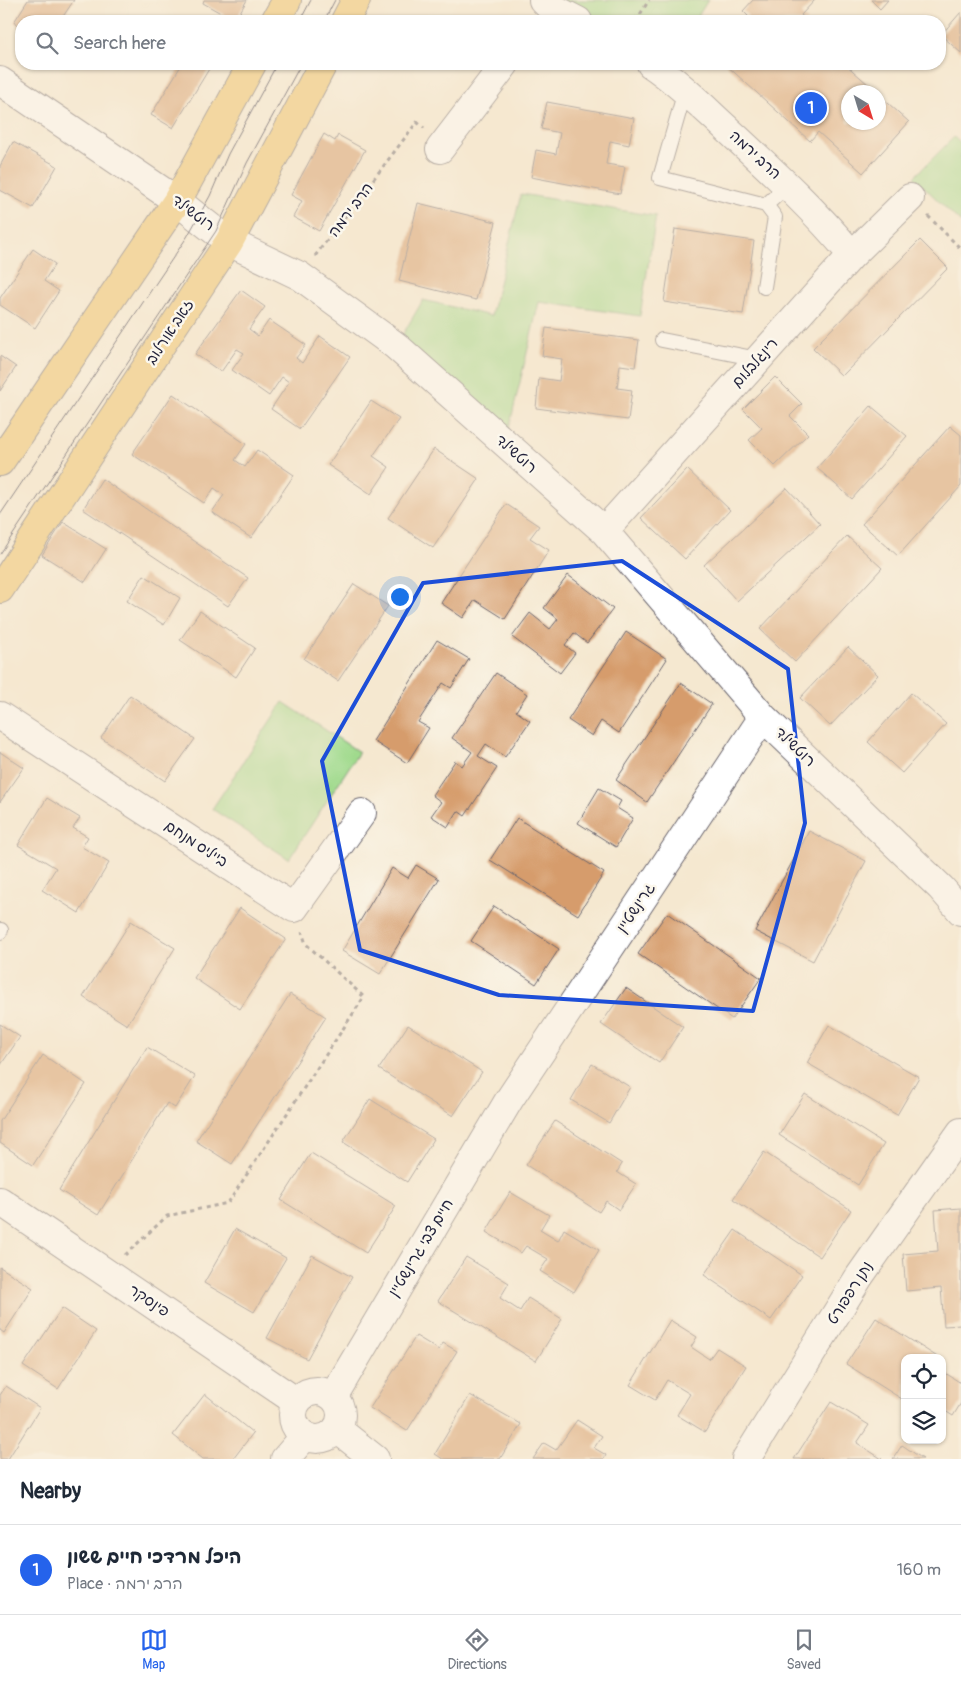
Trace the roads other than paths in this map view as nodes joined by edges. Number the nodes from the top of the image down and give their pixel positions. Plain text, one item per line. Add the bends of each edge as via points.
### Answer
1 (287, 0) edge
2 (356, 0) edge
3 (543, 9) edge
4 (279, 15) edge
5 (348, 15) edge
6 (560, 15) edge
7 (249, 70) edge
8 (320, 70) edge
9 (500, 70) edge
10 (659, 70) edge
11 (0, 81) edge
12 (685, 91) junction
13 (441, 147) road end
14 (788, 185) junction
15 (910, 198) road end
16 (177, 200) junction
17 (766, 205) junction
18 (229, 242) junction
19 (852, 255) junction
20 (764, 287) dead end
21 (662, 340) dead end
22 (758, 359) junction
23 (0, 462) edge
24 (604, 531) junction
25 (0, 589) edge
26 (0, 716) edge
27 (763, 717) junction
28 (362, 813) dead end
29 (961, 911) edge
30 (509, 1100) joint
31 (961, 1132) edge
32 (0, 1201) edge
33 (333, 1397) junction
34 (297, 1402) junction
35 (337, 1429) junction
36 (305, 1436) junction
37 (285, 1459) edge
38 (375, 1459) edge
39 (746, 1459) edge

1 - 4 main road
2 - 5 main road
3 - 6 street
7 - 16 main road
8 - 18 main road, זאב אורלוב
9 - 13 street
10 - 12 street, הרב ירמה
11 - 16 street, רוטשילד
12 - 14 street, הרב ירמה
12 - 17 lane via 660,178
14 - 17 lane
14 - 19 street, הרב ירמה
15 - 19 street, רינגלבלום
16 - 18 street, רוטשילד
16 - 23 main road
17 - 20 lane via 775,217
18 - 24 street, רוטשילד via 300,276 402,352
18 - 25 main road, זאב אורלוב
19 - 22 street, רינגלבלום
21 - 22 lane
22 - 24 street, רינגלבלום
24 - 27 street, רוטשילד
26 - 28 street, בייליס מנחם via 294,908
27 - 29 street, רוטשילד
27 - 30 street, גרינשטיין
30 - 33 street, חיים צבי גרינשטיין
31 - 39 street, נתן רפפורט via 859,1277
32 - 34 street, פינסקר
33 - 34 street via 318,1391 303,1396
33 - 35 street via 342,1416
34 - 36 street via 293,1417
35 - 36 street via 326,1438
35 - 38 street
36 - 37 street

